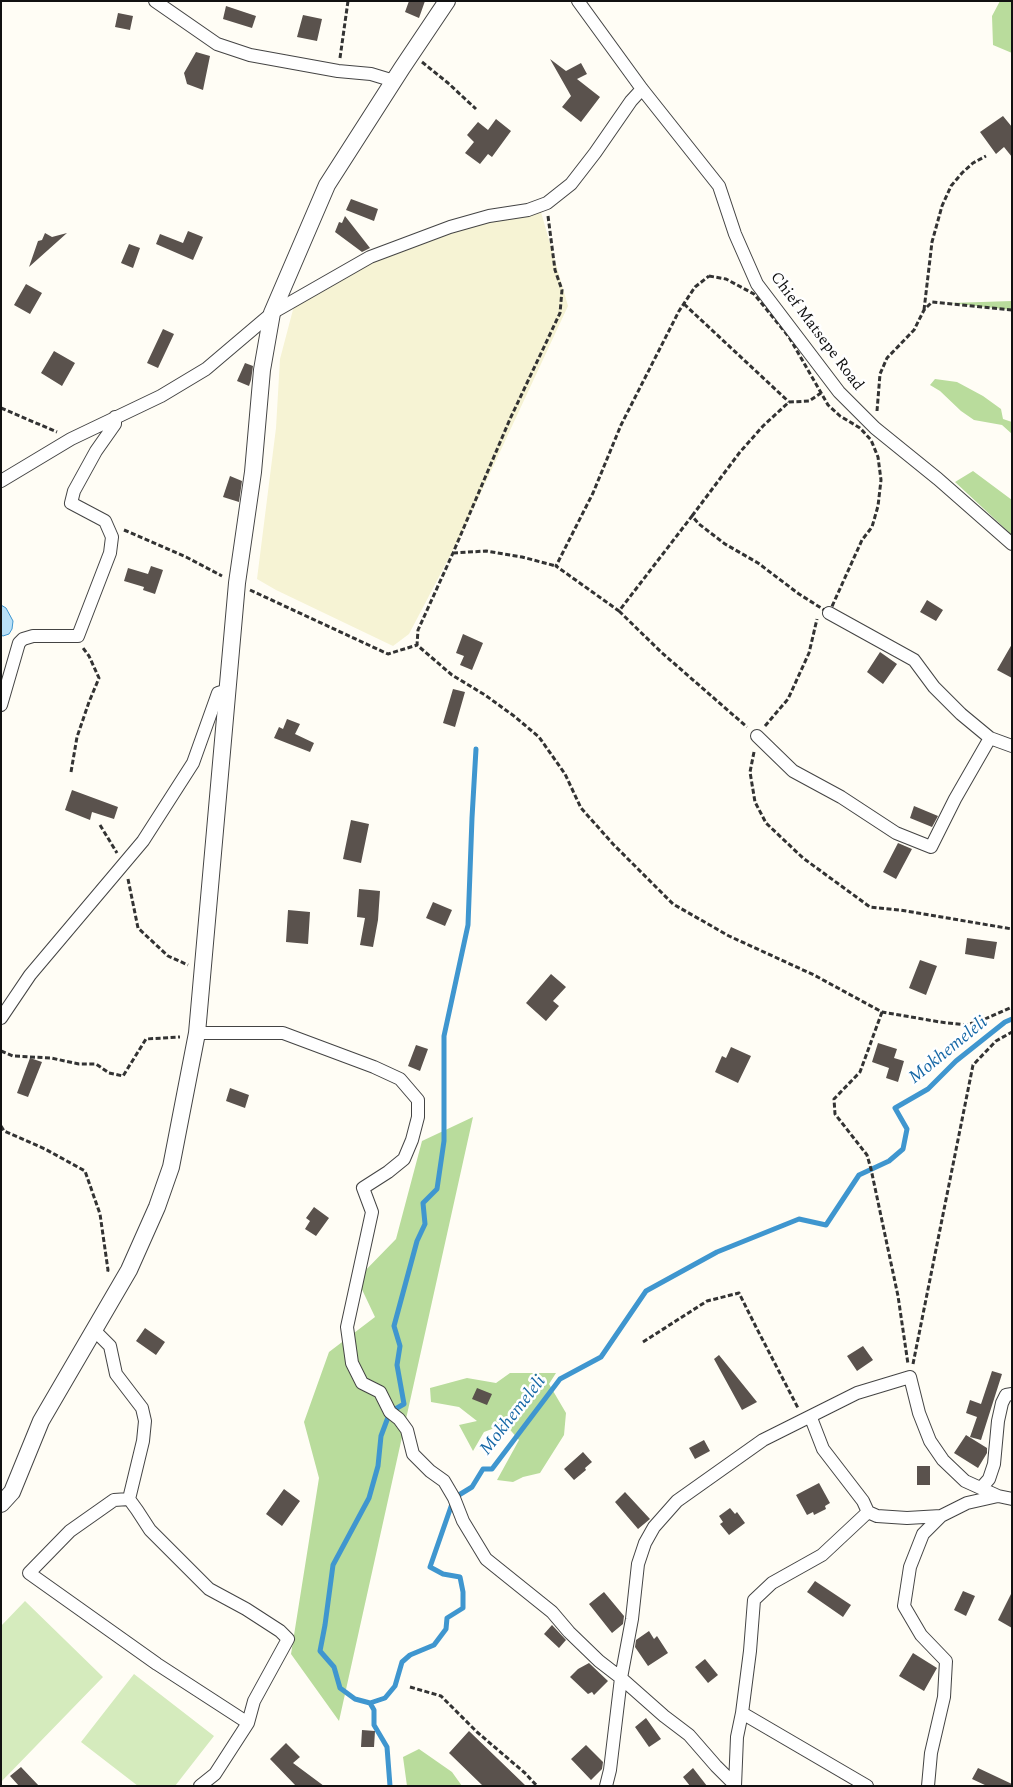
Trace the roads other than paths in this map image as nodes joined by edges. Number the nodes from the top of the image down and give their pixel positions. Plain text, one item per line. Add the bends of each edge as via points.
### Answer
1 (155, 1) edge
2 (447, 1) edge
3 (578, 1) edge
4 (394, 81) junction
5 (642, 89) junction
6 (272, 313) junction
7 (115, 417) junction
8 (1, 481) edge
9 (1012, 544) edge
10 (823, 615) road end
11 (228, 690) junction
12 (1, 706) edge
13 (757, 736) road end
14 (990, 738) junction
15 (1012, 746) edge
16 (1, 1018) edge
17 (196, 1033) junction
18 (94, 1330) junction
19 (1012, 1394) edge
20 (811, 1418) junction
21 (981, 1488) junction
22 (998, 1496) junction
23 (129, 1499) junction
24 (1012, 1499) edge
25 (1, 1504) edge
26 (868, 1512) junction
27 (941, 1516) junction
28 (621, 1678) junction
29 (742, 1713) junction
30 (248, 1723) junction
31 (217, 1780) edge
32 (735, 1785) edge
33 (200, 1786) edge
34 (606, 1786) edge
35 (867, 1786) edge
36 (928, 1786) edge

1 - 4 street via 217,44 250,55 370,74
2 - 4 street
3 - 5 street, Chief Matsepe Road
4 - 6 street via 328,185
5 - 6 street via 571,184 547,203 450,227 370,257
5 - 9 street, Chief Matsepe Road via 719,186 735,234 758,284 840,392 875,428
6 - 7 street via 206,369 161,396
6 - 11 street via 262,370 253,472 237,583
7 - 8 street
7 - 12 street via 116,424 96,451 74,490 71,503 105,521 112,537 110,553 78,636 23,638
10 - 14 street via 914,660 934,687
11 - 16 street via 218,693 193,763 144,841 30,975
11 - 17 street
13 - 14 street via 793,771 841,796 896,833 931,848
14 - 15 street
17 - 18 street via 172,1167 129,1270
17 - 28 street via 283,1032 400,1079 418,1100 418,1117 404,1159 363,1188 372,1212 347,1327 352,1363 362,1383 380,1392 390,1412 407,1430 413,1454 444,1481 486,1559 552,1612 599,1661
18 - 23 street via 110,1346 116,1374 142,1408 145,1421
18 - 25 street via 41,1421 12,1492
19 - 21 street via 1006,1395 1002,1403 994,1464 989,1479
20 - 21 street via 857,1393 910,1377 930,1441 943,1460 965,1481
20 - 26 street via 823,1449 864,1501
20 - 28 street via 763,1440 677,1501 654,1527 638,1564
21 - 22 street
22 - 24 street
22 - 27 street via 968,1503
23 - 30 street via 150,1530 209,1588 246,1608 288,1639 254,1701
23 - 30 street via 114,1500 70,1531 29,1572 157,1664
26 - 27 street via 876,1516 907,1518
26 - 29 street via 822,1555 772,1583 754,1600
27 - 36 street via 923,1534 910,1567 904,1606 921,1635 946,1661 944,1697 931,1753
28 - 32 street via 689,1735
28 - 34 street
29 - 32 street via 737,1737
29 - 35 street
30 - 31 street
31 - 33 street

